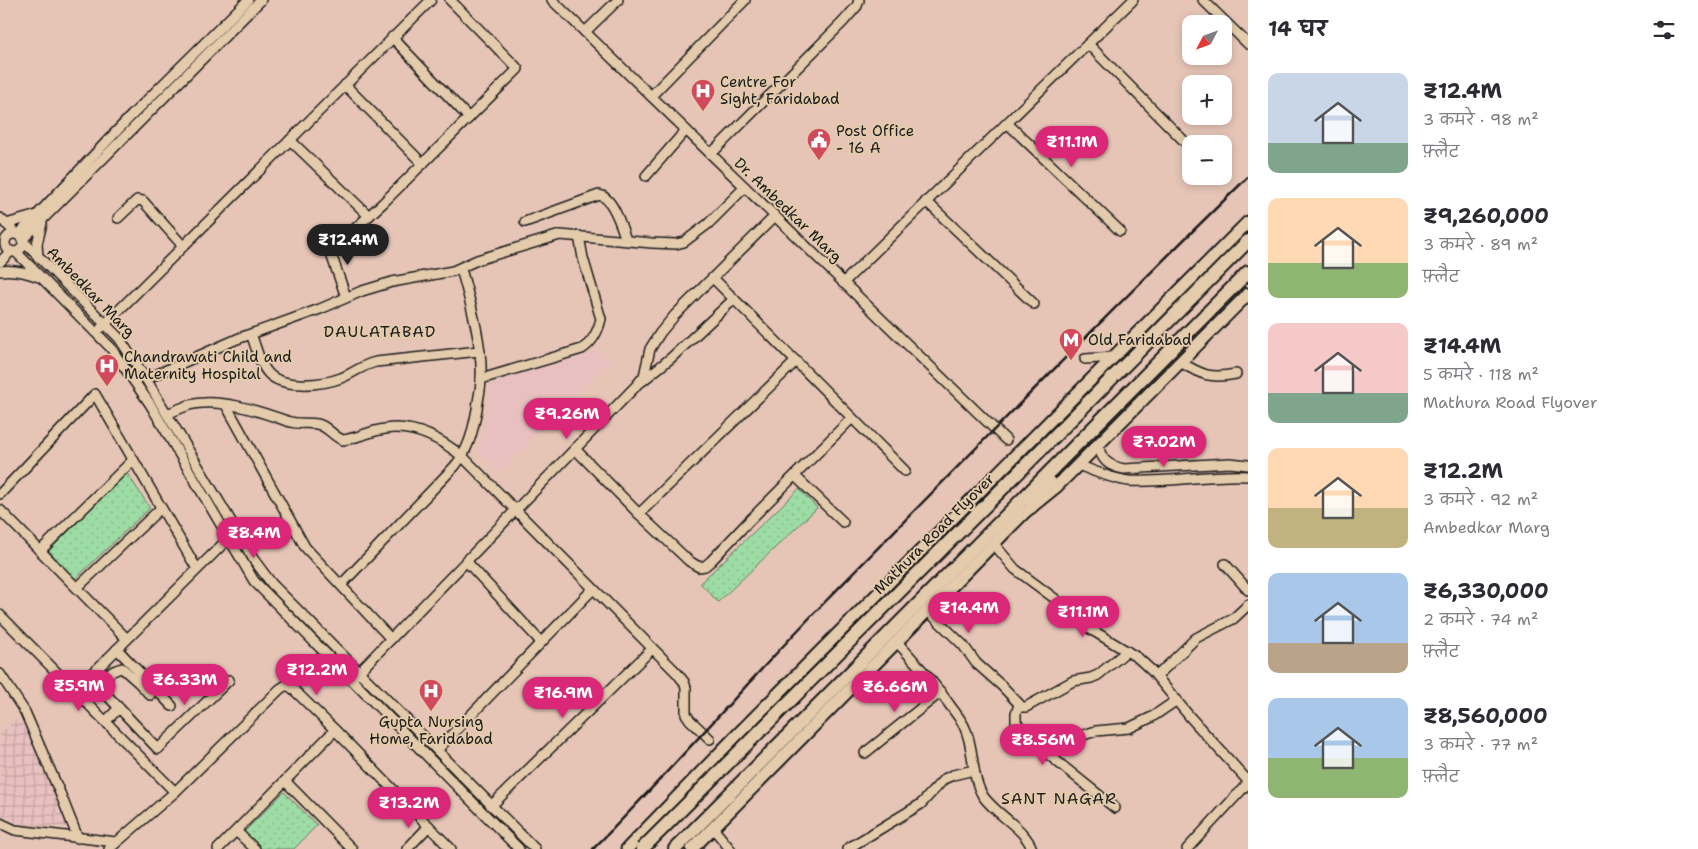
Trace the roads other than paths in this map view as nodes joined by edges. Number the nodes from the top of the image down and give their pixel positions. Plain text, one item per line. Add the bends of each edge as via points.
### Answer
1 (248, 0) edge
2 (261, 0) edge
3 (431, 0) edge
4 (450, 0) edge
5 (552, 0) edge
6 (618, 0) edge
7 (745, 0) edge
8 (859, 0) edge
9 (1133, 0) edge
10 (1203, 0) edge
11 (585, 32) junction
12 (392, 37) junction
13 (1088, 44) junction
14 (1248, 44) edge
15 (345, 85) junction
16 (651, 96) junction
17 (469, 118) junction
18 (1007, 123) junction
19 (686, 130) junction
20 (1182, 139) edge
21 (290, 140) junction
22 (711, 154) junction
23 (423, 164) junction
24 (646, 176) dead end
25 (745, 187) junction
26 (926, 202) junction
27 (369, 216) junction
28 (775, 216) junction
29 (40, 217) junction
30 (118, 218) dead end
31 (3, 221) edge
32 (525, 222) dead end
33 (1248, 222) edge
34 (1120, 231) dead end
35 (579, 236) junction
36 (20, 238) junction
37 (626, 240) junction
38 (1248, 241) edge
39 (6, 246) edge
40 (183, 246) junction
41 (38, 257) junction
42 (0, 262) edge
43 (461, 268) junction
44 (0, 270) edge
45 (1248, 272) edge
46 (713, 278) junction
47 (44, 280) junction
48 (843, 283) junction
49 (1247, 296) edge
50 (346, 297) junction
51 (734, 299) junction
52 (1034, 304) dead end
53 (104, 324) junction
54 (95, 333) junction
55 (251, 334) junction
56 (479, 351) junction
57 (1114, 357) junction
58 (1085, 359) dead end
59 (796, 361) junction
60 (1180, 362) junction
61 (1236, 374) dead end
62 (146, 379) junction
63 (481, 379) junction
64 (635, 387) junction
65 (226, 405) junction
66 (167, 414) junction
67 (852, 418) junction
68 (1006, 440) dead end
69 (1078, 444) junction
70 (1098, 444) junction
71 (575, 449) junction
72 (463, 457) junction
73 (133, 460) junction
74 (1248, 464) edge
75 (1078, 465) junction
76 (906, 471) dead end
77 (795, 476) junction
78 (1248, 476) edge
79 (0, 494) edge
80 (1031, 507) junction
81 (161, 508) junction
82 (0, 510) edge
83 (515, 510) junction
84 (639, 514) junction
85 (843, 522) dead end
86 (236, 530) junction
87 (228, 538) junction
88 (994, 544) junction
89 (40, 551) junction
90 (466, 561) junction
91 (1225, 564) dead end
92 (197, 569) junction
93 (341, 585) junction
94 (76, 588) junction
95 (593, 589) junction
96 (1248, 590) edge
97 (1248, 605) edge
98 (928, 611) junction
99 (0, 615) edge
100 (127, 639) junction
101 (391, 639) junction
102 (541, 642) junction
103 (896, 642) junction
104 (652, 649) junction
105 (117, 650) junction
106 (1127, 651) junction
107 (359, 672) junction
108 (0, 674) edge
109 (1157, 676) junction
110 (229, 680) dead end
111 (350, 680) junction
112 (3, 685) edge
113 (75, 691) junction
114 (940, 692) junction
115 (150, 695) dead end
116 (1176, 700) junction
117 (1019, 705) junction
118 (172, 706) dead end
119 (119, 708) junction
120 (105, 722) junction
121 (335, 730) junction
122 (710, 739) dead end
123 (437, 750) junction
124 (865, 753) dead end
125 (1052, 757) junction
126 (974, 770) junction
127 (285, 781) junction
128 (1248, 782) edge
129 (175, 792) junction
130 (492, 806) junction
131 (1115, 808) dead end
132 (0, 823) edge
133 (429, 826) junction
134 (713, 828) junction
135 (236, 831) junction
136 (640, 835) junction
137 (78, 838) junction
138 (113, 846) edge
139 (218, 849) edge
140 (254, 849) edge
141 (352, 849) edge
142 (407, 849) edge
143 (451, 849) edge
144 (519, 849) edge
145 (535, 849) edge
146 (627, 849) edge
147 (642, 849) edge
148 (675, 849) edge
149 (692, 849) edge
150 (730, 849) edge
151 (847, 849) edge
152 (1032, 849) edge
153 (1187, 849) edge

1 - 29 street via 132,115
2 - 29 street
3 - 12 street
4 - 17 street via 518,69
5 - 11 street, Dr. Ambedkar Marg
6 - 11 street
7 - 16 street
8 - 22 street via 843,22
9 - 13 street
10 - 14 street
11 - 16 street, Dr. Ambedkar Marg
12 - 15 street
12 - 17 street
13 - 18 street
13 - 20 street
15 - 21 street
15 - 23 street
16 - 19 street, Dr. Ambedkar Marg
17 - 23 street
18 - 26 street
18 - 34 street
19 - 22 street, Dr. Ambedkar Marg
19 - 24 street
21 - 27 street
21 - 40 street
22 - 25 street, Dr. Ambedkar Marg
23 - 27 street
25 - 28 street, Dr. Ambedkar Marg
25 - 37 street via 708,224 684,242
26 - 48 street
26 - 52 street
27 - 50 street via 332,247 332,257
28 - 46 street
28 - 48 street, Dr. Ambedkar Marg
29 - 31 street via 12,223
29 - 36 street
29 - 41 street
30 - 40 street via 137,200 142,201
31 - 36 street, Ambedkar Marg
32 - 37 street via 602,195 608,200
33 - 57 main road
35 - 37 street
35 - 43 street via 560,235 477,260
35 - 63 street via 600,311 601,319 593,339 582,349
36 - 39 street via 10,236
36 - 39 street via 22,247
36 - 41 street, Ambedkar Marg
38 - 147 highway, Mathura Road Flyover, bridge
39 - 42 street
39 - 47 street, Ambedkar Marg
40 - 53 street
41 - 53 street, Ambedkar Marg
43 - 50 street via 392,282
43 - 56 street
44 - 47 street via 20,271
45 - 69 highway
46 - 51 street
46 - 64 street via 660,333 650,349 644,376
47 - 54 street, Ambedkar Marg
48 - 68 street, Dr. Ambedkar Marg
49 - 60 main road
50 - 55 street
51 - 59 street
51 - 64 street
53 - 54 street
53 - 62 street, Ambedkar Marg via 119,338
54 - 87 street, Ambedkar Marg via 110,348 150,404
55 - 56 street via 268,372 284,383 329,381 376,362
55 - 62 street
56 - 63 street
57 - 58 street
57 - 136 main road
59 - 67 street
59 - 84 street
60 - 61 street via 1203,375 1221,377
60 - 70 main road
62 - 66 street, Ambedkar Marg
63 - 72 street via 472,438
64 - 71 street
65 - 66 street via 202,403
65 - 72 street via 288,422 318,424 343,440 385,428 400,428 435,437
65 - 93 street via 305,547
66 - 86 street, Ambedkar Marg
67 - 76 street
67 - 77 street
69 - 80 highway
69 - 148 highway
70 - 74 street via 1104,460 1124,469
70 - 75 main road
71 - 83 street
71 - 84 street
72 - 83 street
72 - 93 street
73 - 79 street via 95,394
73 - 81 street
73 - 89 street
75 - 78 street via 1128,480
75 - 80 main road
77 - 84 street via 705,566 699,567 688,561
77 - 85 street
80 - 88 main road
81 - 92 street
81 - 94 street
82 - 89 street
83 - 90 street
83 - 95 street
86 - 87 street
86 - 107 street, Ambedkar Marg via 272,584
87 - 92 street
87 - 111 street, Ambedkar Marg via 254,581
88 - 98 main road
88 - 106 street via 1015,569 1094,631
89 - 94 street
90 - 101 street
90 - 102 street
91 - 96 street
92 - 100 street
93 - 101 street
94 - 100 street
95 - 102 street
95 - 104 street
97 - 109 street via 1233,619 1196,638
98 - 103 main road
98 - 117 street
99 - 113 street
100 - 105 street
101 - 107 street
102 - 123 street
103 - 114 street
103 - 134 main road
104 - 122 street via 684,682 686,714
104 - 130 street
105 - 113 street
105 - 118 street
106 - 109 street
106 - 117 street via 1098,675 1072,681 1026,707
107 - 111 street
107 - 123 street, Ambedkar Marg
108 - 112 street
109 - 116 street
110 - 119 street via 158,749
111 - 144 street, Ambedkar Marg
112 - 137 street via 25,712
113 - 120 street
114 - 124 street
114 - 126 street via 964,726
115 - 119 street via 122,668 112,670 101,686
116 - 125 street via 1129,728 1096,731 1074,738
116 - 128 street
117 - 125 street via 1016,722 1029,739
119 - 120 street
120 - 129 street
121 - 127 street
121 - 129 street via 286,685
121 - 133 street
123 - 130 street, Ambedkar Marg
125 - 131 street
126 - 151 street via 944,779 921,804
126 - 152 street via 982,795
127 - 135 street
127 - 141 street
128 - 153 street
129 - 138 street
130 - 145 street, Ambedkar Marg
132 - 137 street via 15,830
133 - 142 street
133 - 143 street
134 - 149 main road
134 - 150 street
135 - 139 street
135 - 140 street
136 - 146 main road
136 - 147 main road
137 - 138 street

